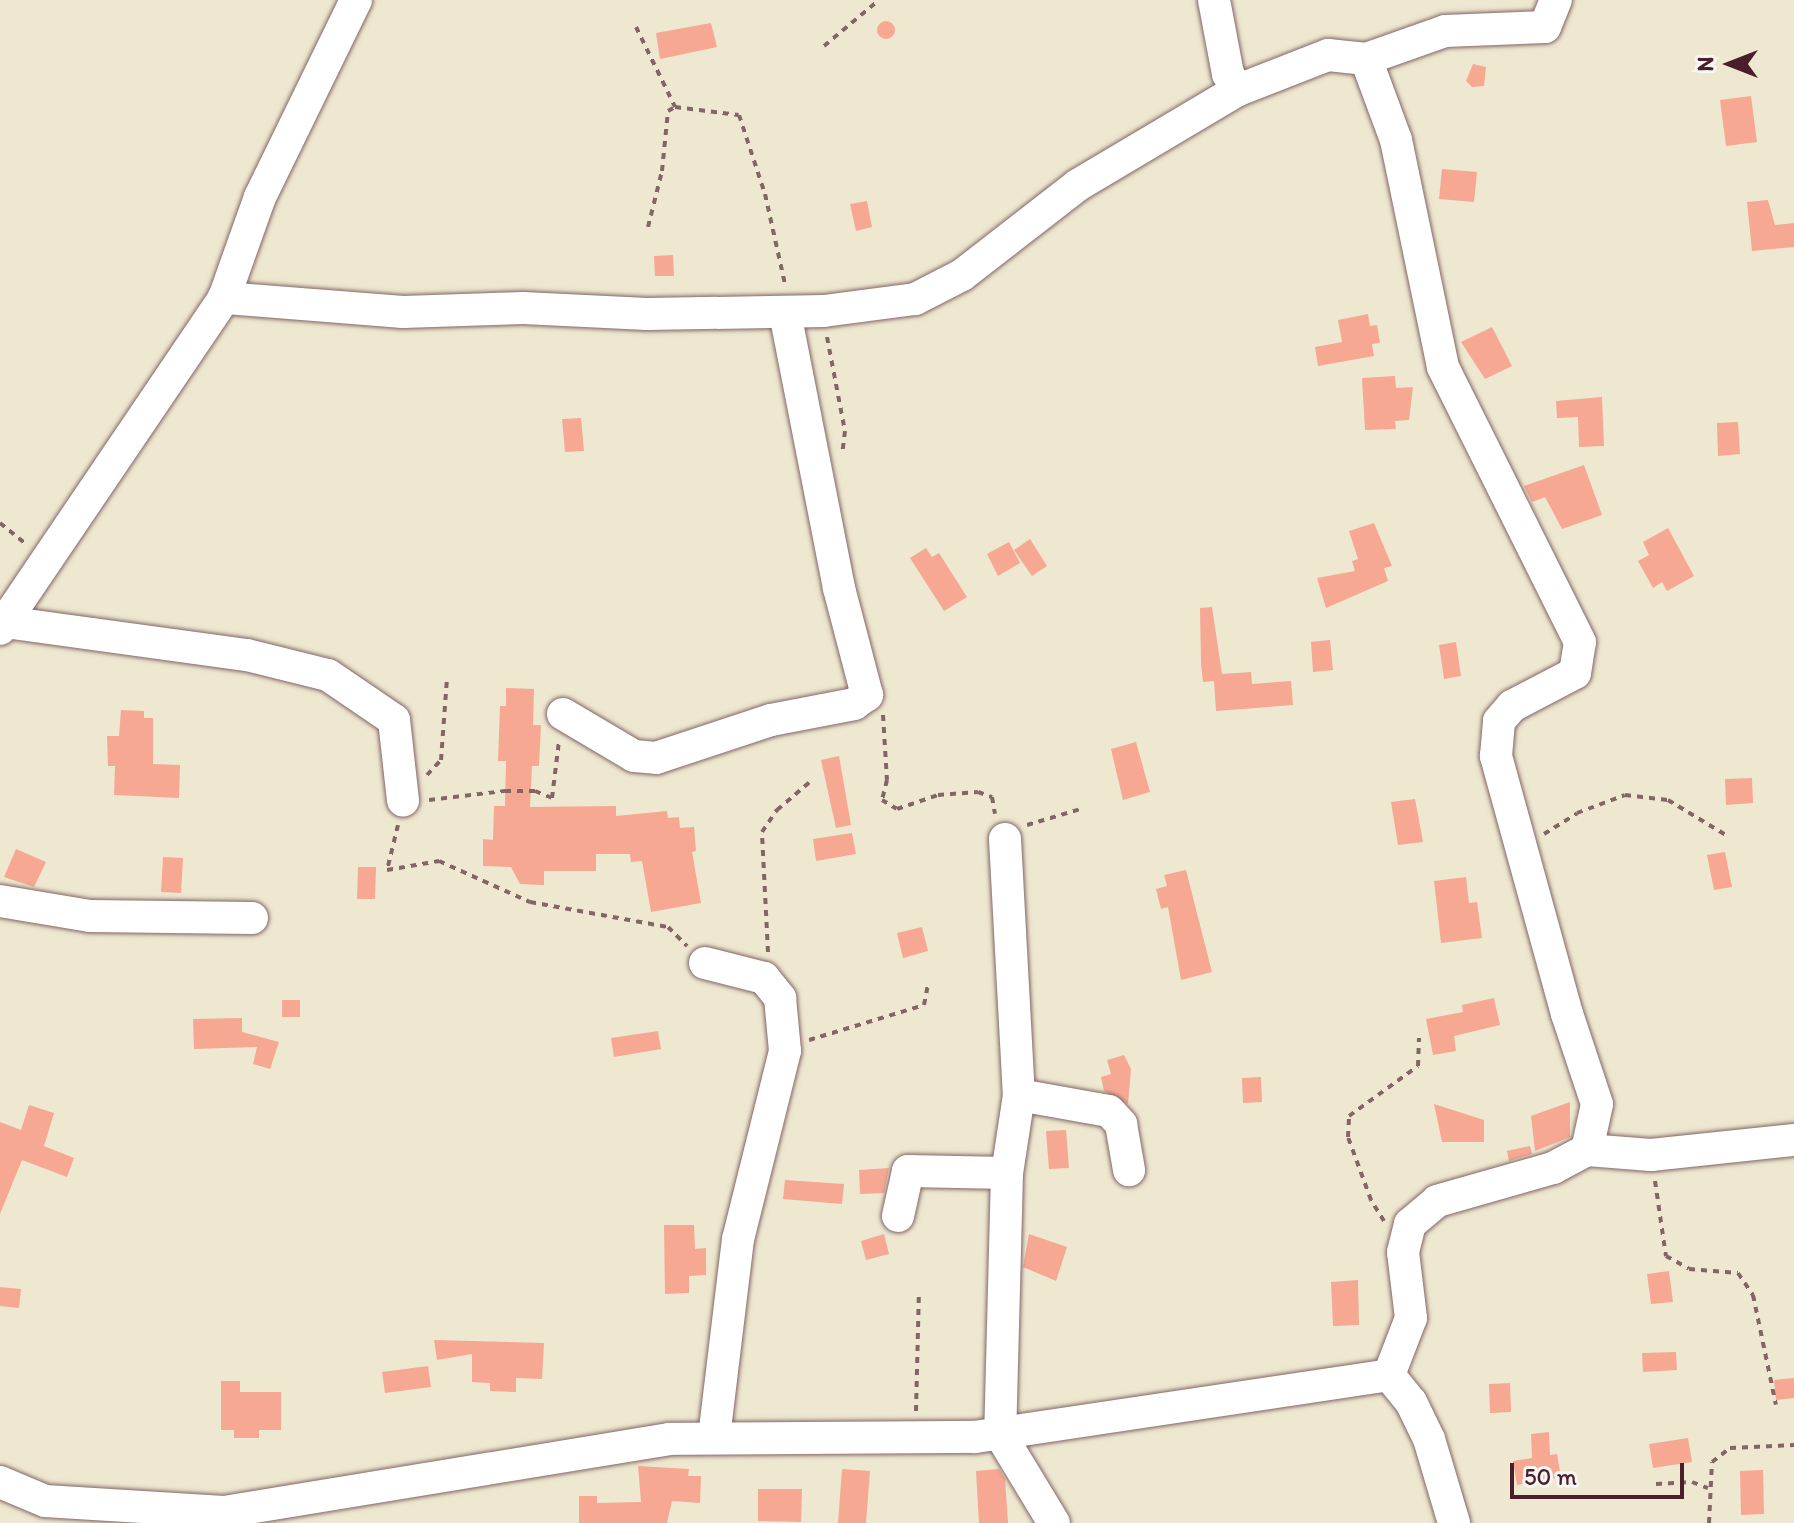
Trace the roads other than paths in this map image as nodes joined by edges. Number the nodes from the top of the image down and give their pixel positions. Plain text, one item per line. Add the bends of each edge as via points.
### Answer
1 (356, 0) edge
2 (1214, 0) edge
3 (1556, 0) edge
4 (1366, 59) junction
5 (1238, 90) junction
6 (224, 298) junction
7 (785, 312) junction
8 (2, 626) edge
9 (563, 714) road end
10 (403, 800) road end
11 (1005, 839) road end
12 (0, 901) edge
13 (252, 918) dead end
14 (705, 963) road end
15 (1019, 1095) junction
16 (1794, 1140) edge
17 (1587, 1150) junction
18 (1129, 1170) dead end
19 (1007, 1173) junction
20 (898, 1216) dead end
21 (1389, 1375) junction
22 (1000, 1434) junction
23 (714, 1438) junction
24 (0, 1482) edge
25 (224, 1517) edge
26 (1054, 1523) edge
27 (1454, 1523) edge

1 - 6 street via 260,197
2 - 5 street via 1228,74
3 - 4 street via 1545,27 1445,31
4 - 5 street via 1328,55
4 - 17 street via 1396,140 1443,367 1580,642 1575,673 1512,706 1499,721 1496,756 1597,1104
5 - 7 street via 1078,185 935,292 824,311
6 - 7 street via 403,312
6 - 8 street
7 - 9 street via 839,588 867,695 854,704 771,720 656,758 634,756
8 - 10 street via 247,655 328,675 394,720
11 - 15 street
12 - 13 street via 90,916
14 - 23 street via 764,978 780,998 785,1051 738,1239
15 - 18 street via 1109,1111 1121,1124
15 - 19 street
16 - 17 street via 1651,1155
17 - 21 street via 1553,1168 1437,1201 1410,1224 1403,1252 1411,1318
19 - 20 street via 908,1171
19 - 22 street
21 - 22 street
21 - 27 street via 1411,1402 1429,1439
22 - 23 street via 916,1441
22 - 26 street
23 - 25 street via 643,1443
24 - 25 street via 45,1501

